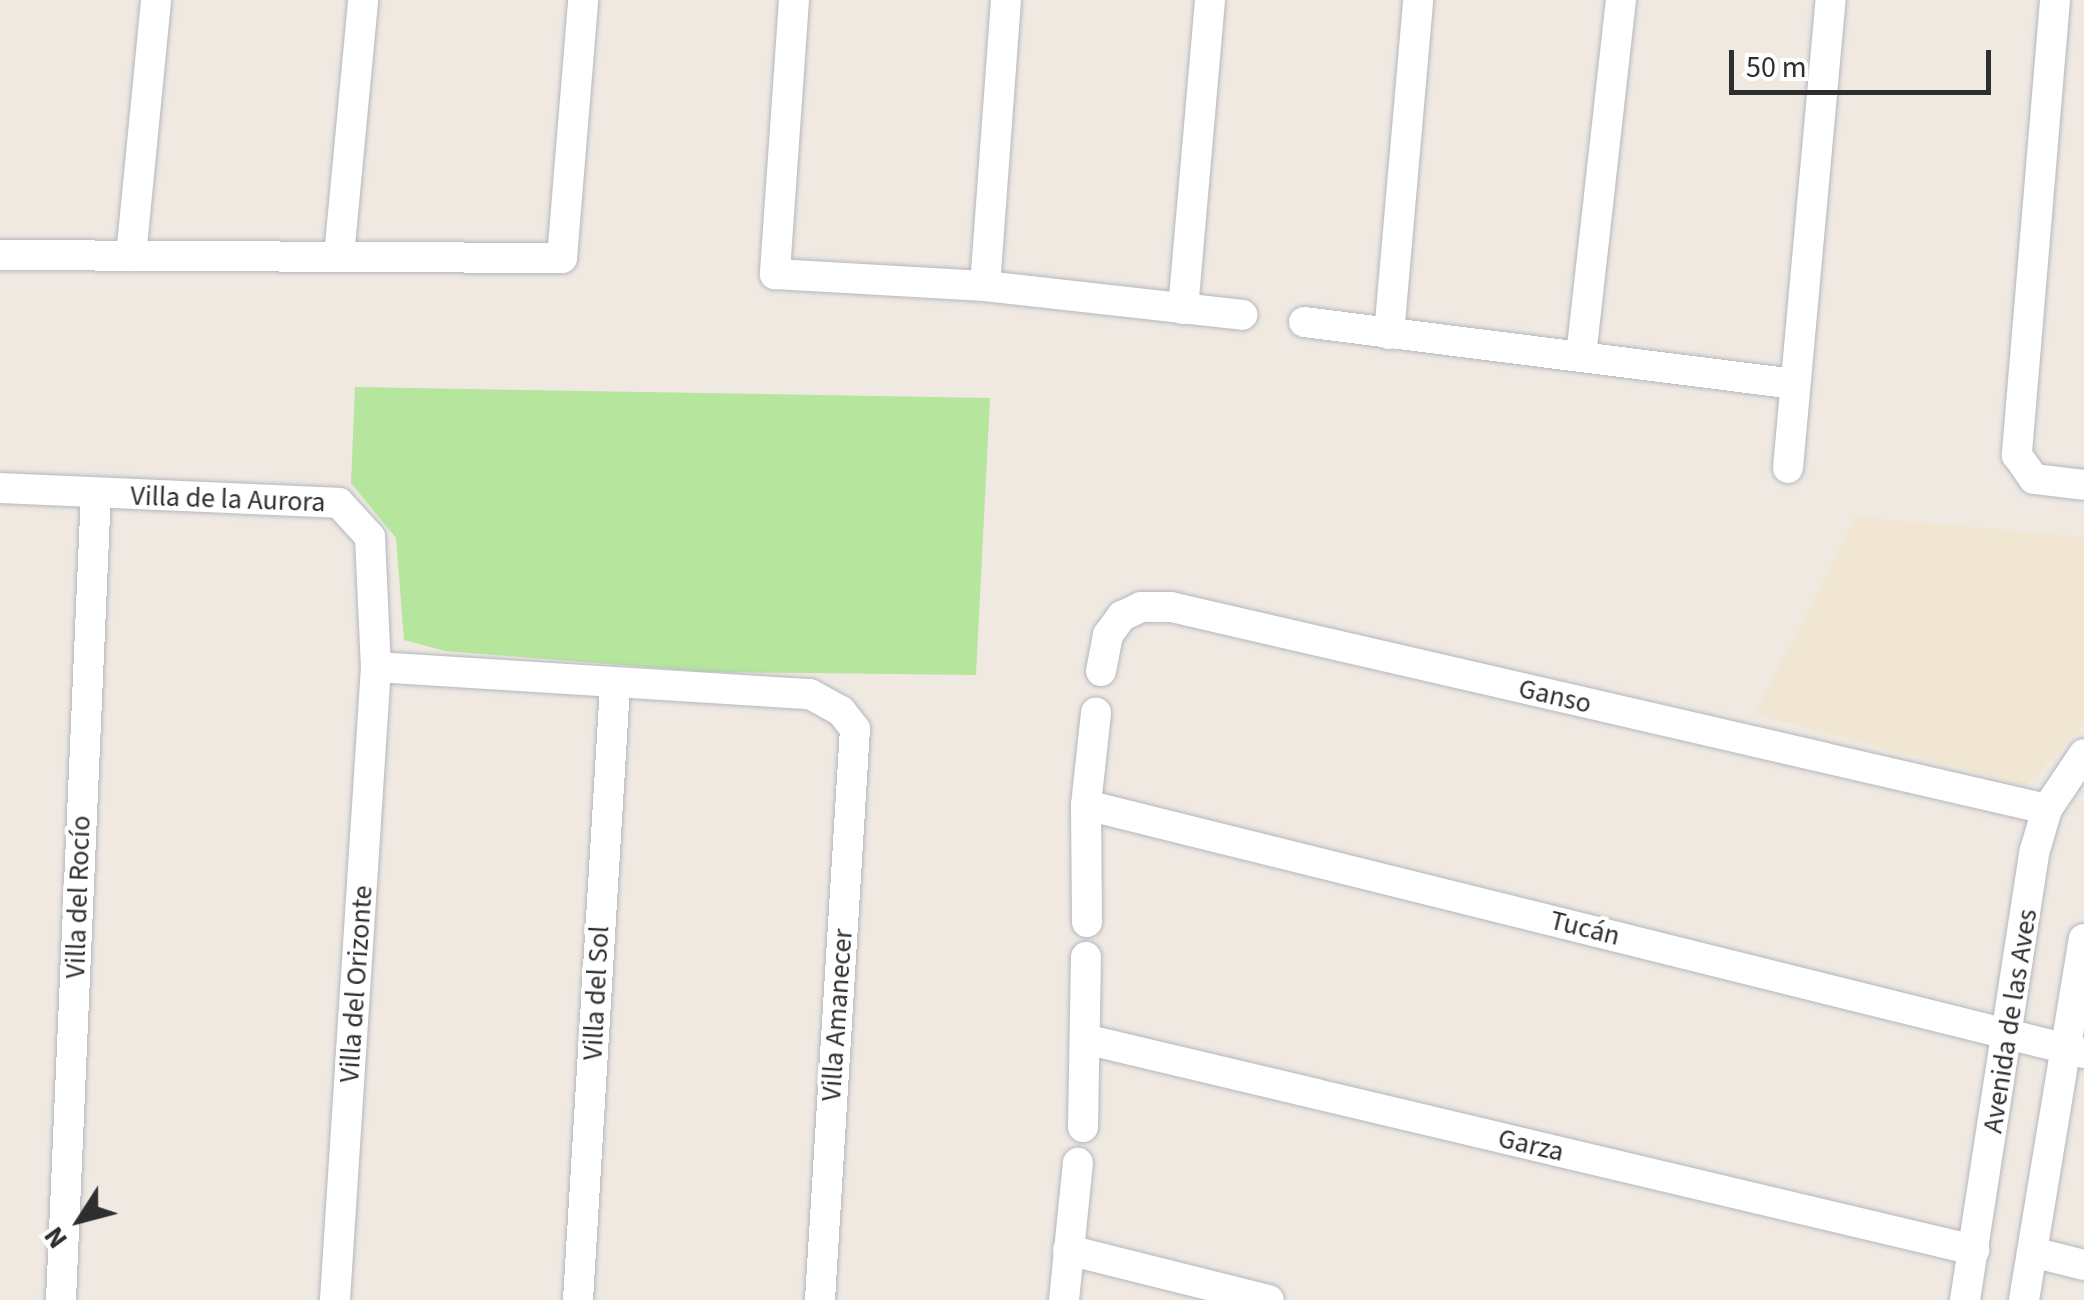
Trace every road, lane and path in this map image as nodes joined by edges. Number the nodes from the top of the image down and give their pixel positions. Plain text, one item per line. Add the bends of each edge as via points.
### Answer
1 (156, 0) edge
2 (364, 0) edge
3 (583, 0) edge
4 (794, 0) edge
5 (1006, 0) edge
6 (1210, 0) edge
7 (1418, 0) edge
8 (1621, 0) edge
9 (1831, 0) edge
10 (2056, 0) edge
11 (0, 256) edge
12 (131, 256) junction
13 (339, 256) junction
14 (986, 286) junction
15 (1183, 309) junction
16 (1242, 315) dead end
17 (1304, 322) dead end
18 (1389, 334) junction
19 (1581, 356) junction
20 (1794, 384) junction
21 (1788, 468) dead end
22 (2084, 484) edge
23 (0, 488) edge
24 (96, 493) junction
25 (376, 667) junction
26 (1101, 671) dead end
27 (615, 686) junction
28 (1096, 713) dead end
29 (2084, 754) edge
30 (1086, 805) junction
31 (2047, 809) junction
32 (1087, 922) dead end
33 (2084, 940) edge
34 (1086, 958) dead end
35 (2010, 1033) junction
36 (1089, 1040) junction
37 (2077, 1051) edge
38 (1083, 1127) dead end
39 (1078, 1163) dead end
40 (1068, 1250) junction
41 (1974, 1250) junction
42 (2032, 1252) junction
43 (2084, 1265) edge
44 (61, 1300) edge
45 (336, 1300) edge
46 (578, 1300) edge
47 (820, 1300) edge
48 (1064, 1300) edge
49 (1269, 1300) edge
50 (1965, 1300) edge
51 (2024, 1300) edge

1 - 12 street
2 - 13 street
3 - 13 street via 562,258
4 - 14 street via 776,274
5 - 14 street
6 - 15 street
7 - 18 street
8 - 19 street
9 - 20 street
10 - 22 street via 2017,455 2034,480
11 - 12 street
12 - 13 street
14 - 15 street
15 - 16 street
17 - 18 street
18 - 19 street
19 - 20 street
20 - 21 street
23 - 24 street, Villa de la Aurora
24 - 25 street, Villa de la Aurora via 339,503 370,537
24 - 44 street, Villa del Rocío
25 - 27 street
25 - 45 street, Villa del Orizonte
26 - 31 street, Ganso via 1108,635 1122,616 1171,607
27 - 46 street, Villa del Sol
27 - 47 street, Villa Amanecer via 810,694 841,711 855,729
28 - 30 street
29 - 31 street, Avenida de las Aves
30 - 32 street
30 - 35 street, Tucán
31 - 35 street, Avenida de las Aves via 2035,850
33 - 37 street
34 - 36 street
35 - 37 street, Tucán
35 - 41 street, Avenida de las Aves
36 - 38 street
36 - 41 street, Garza
37 - 42 street
39 - 40 street
40 - 48 street
40 - 49 street
41 - 50 street, Avenida de las Aves
42 - 43 street
42 - 51 street

